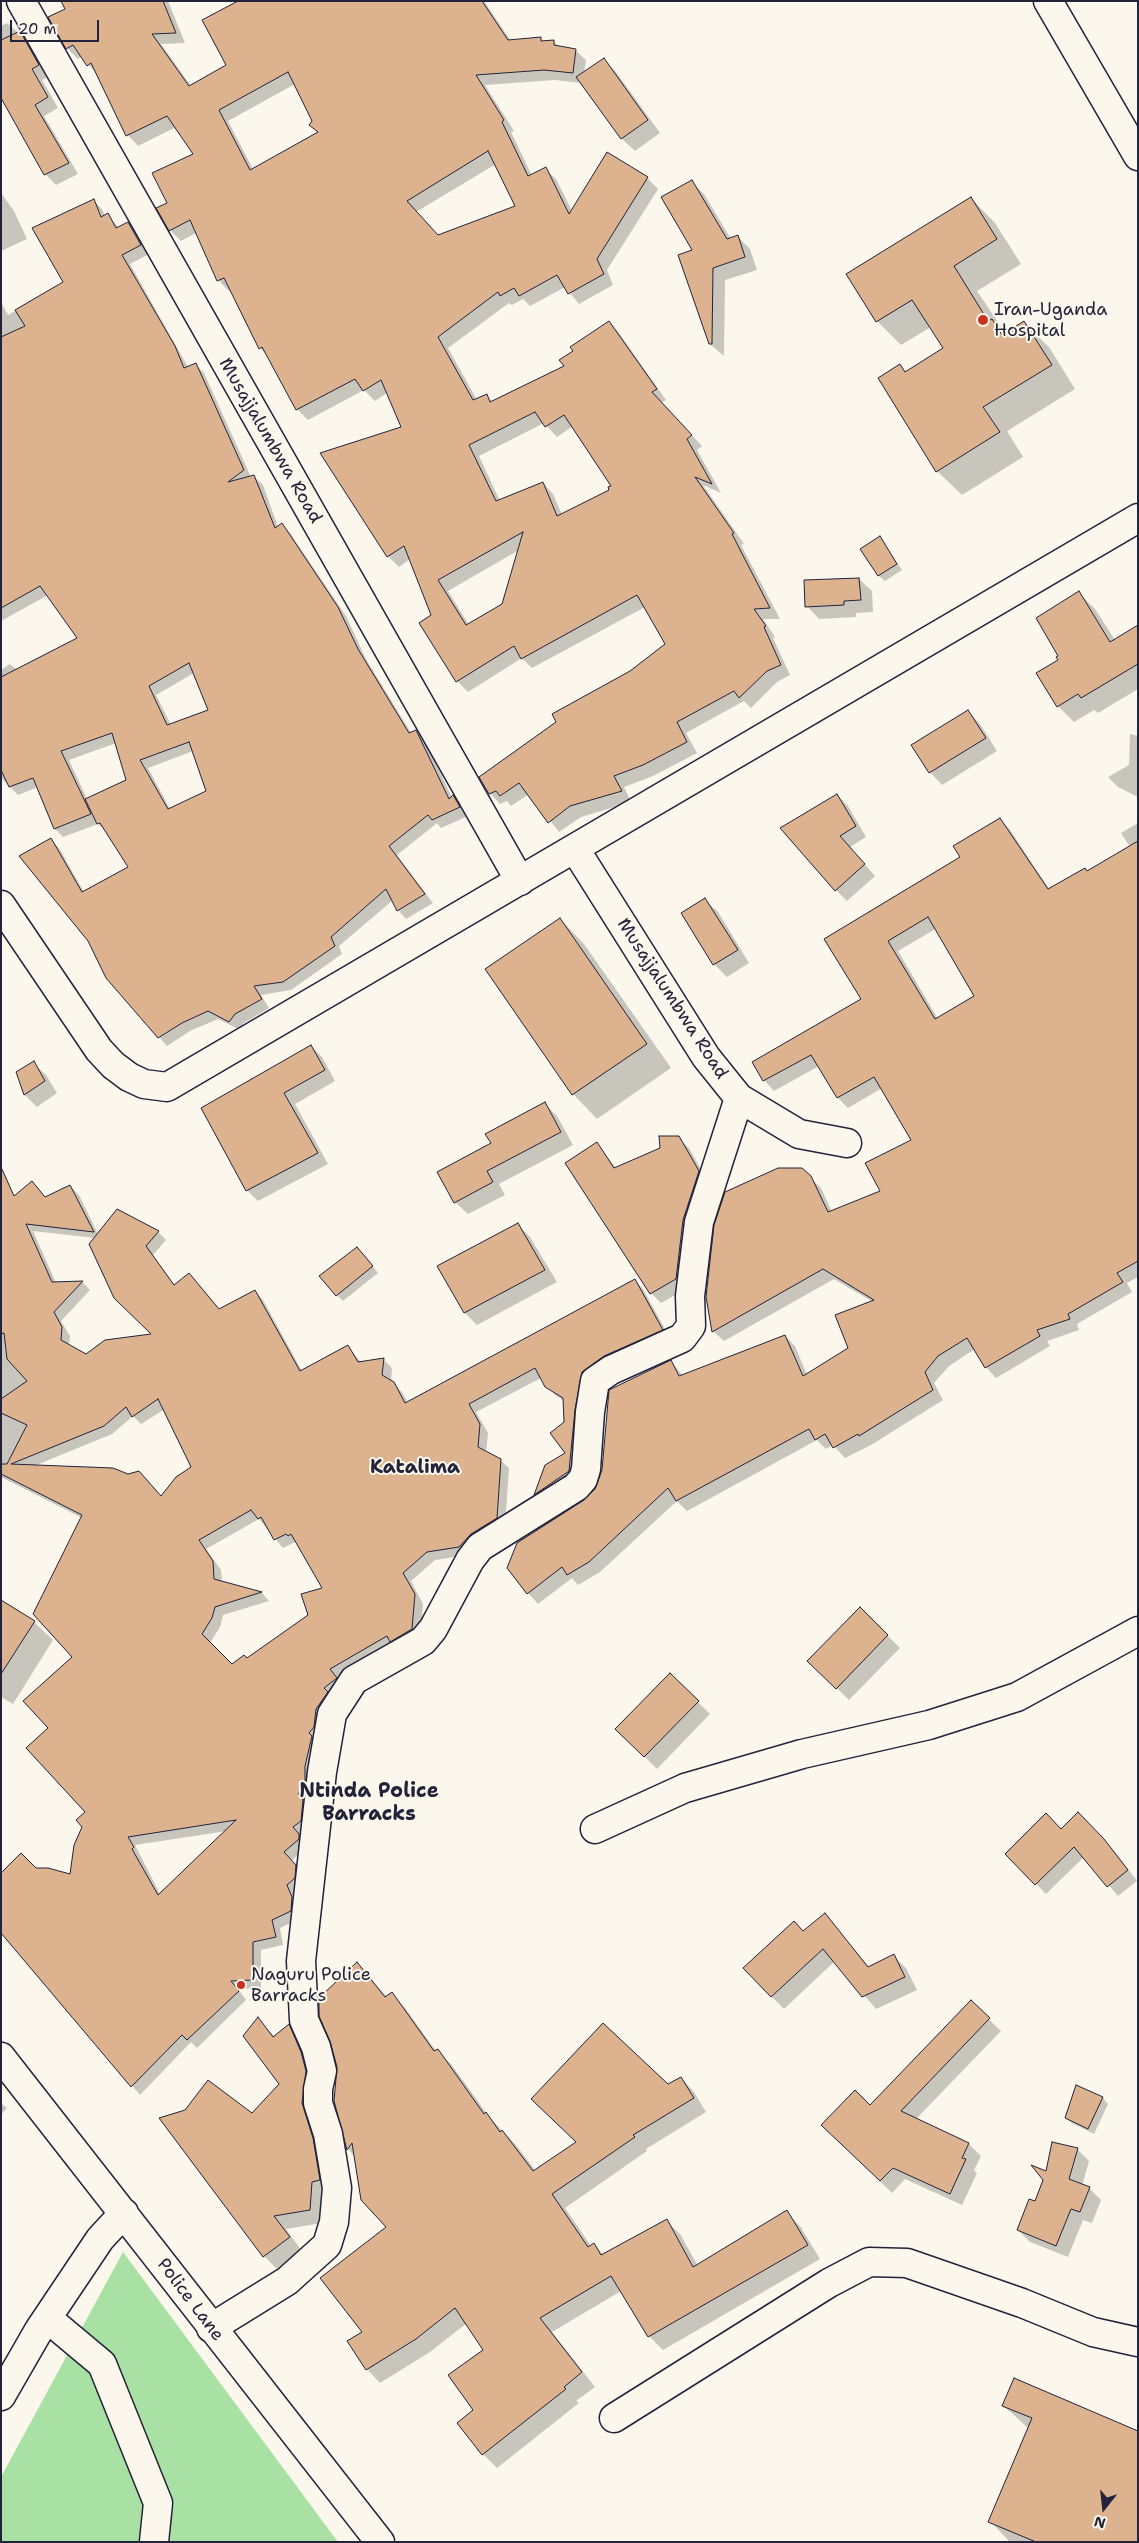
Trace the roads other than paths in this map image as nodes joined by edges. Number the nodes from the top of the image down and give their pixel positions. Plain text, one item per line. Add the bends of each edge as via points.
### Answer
1 (21, 1) edge
2 (1048, 1) edge
3 (1138, 156) edge
4 (1138, 518) edge
5 (575, 849) junction
6 (520, 881) junction
7 (1, 905) edge
8 (739, 1098) junction
9 (847, 1143) dead end
10 (1138, 1631) edge
11 (595, 1829) dead end
12 (1, 2057) edge
13 (124, 2213) junction
14 (47, 2318) junction
15 (211, 2328) junction
16 (1138, 2342) edge
17 (1, 2396) edge
18 (614, 2418) dead end
19 (154, 2542) edge
20 (380, 2542) edge

1 - 6 street, Musajjalumbwa Road
2 - 3 street
4 - 5 street
5 - 6 street
5 - 8 street, Musajjalumbwa Road via 706,1057
6 - 7 street via 168,1087 144,1084 129,1077 99,1050
8 - 9 street, Musajjalumbwa Road via 799,1134
8 - 15 street via 699,1222 690,1296 690,1326 682,1338 611,1370 595,1381 583,1479 576,1487 480,1547 423,1641 354,1680 332,1714 322,1772 301,1961 304,2020 322,2070 318,2103 328,2134 337,2188 334,2222 327,2244 287,2281
10 - 11 street via 1017,1697 929,1724 802,1754 685,1788
12 - 13 street, Police Lane
13 - 14 street via 100,2239
13 - 15 street, Police Lane
14 - 17 street
14 - 19 street via 102,2364 158,2504
15 - 20 street, Police Lane
16 - 18 street via 1093,2332 906,2263 869,2262 829,2283

